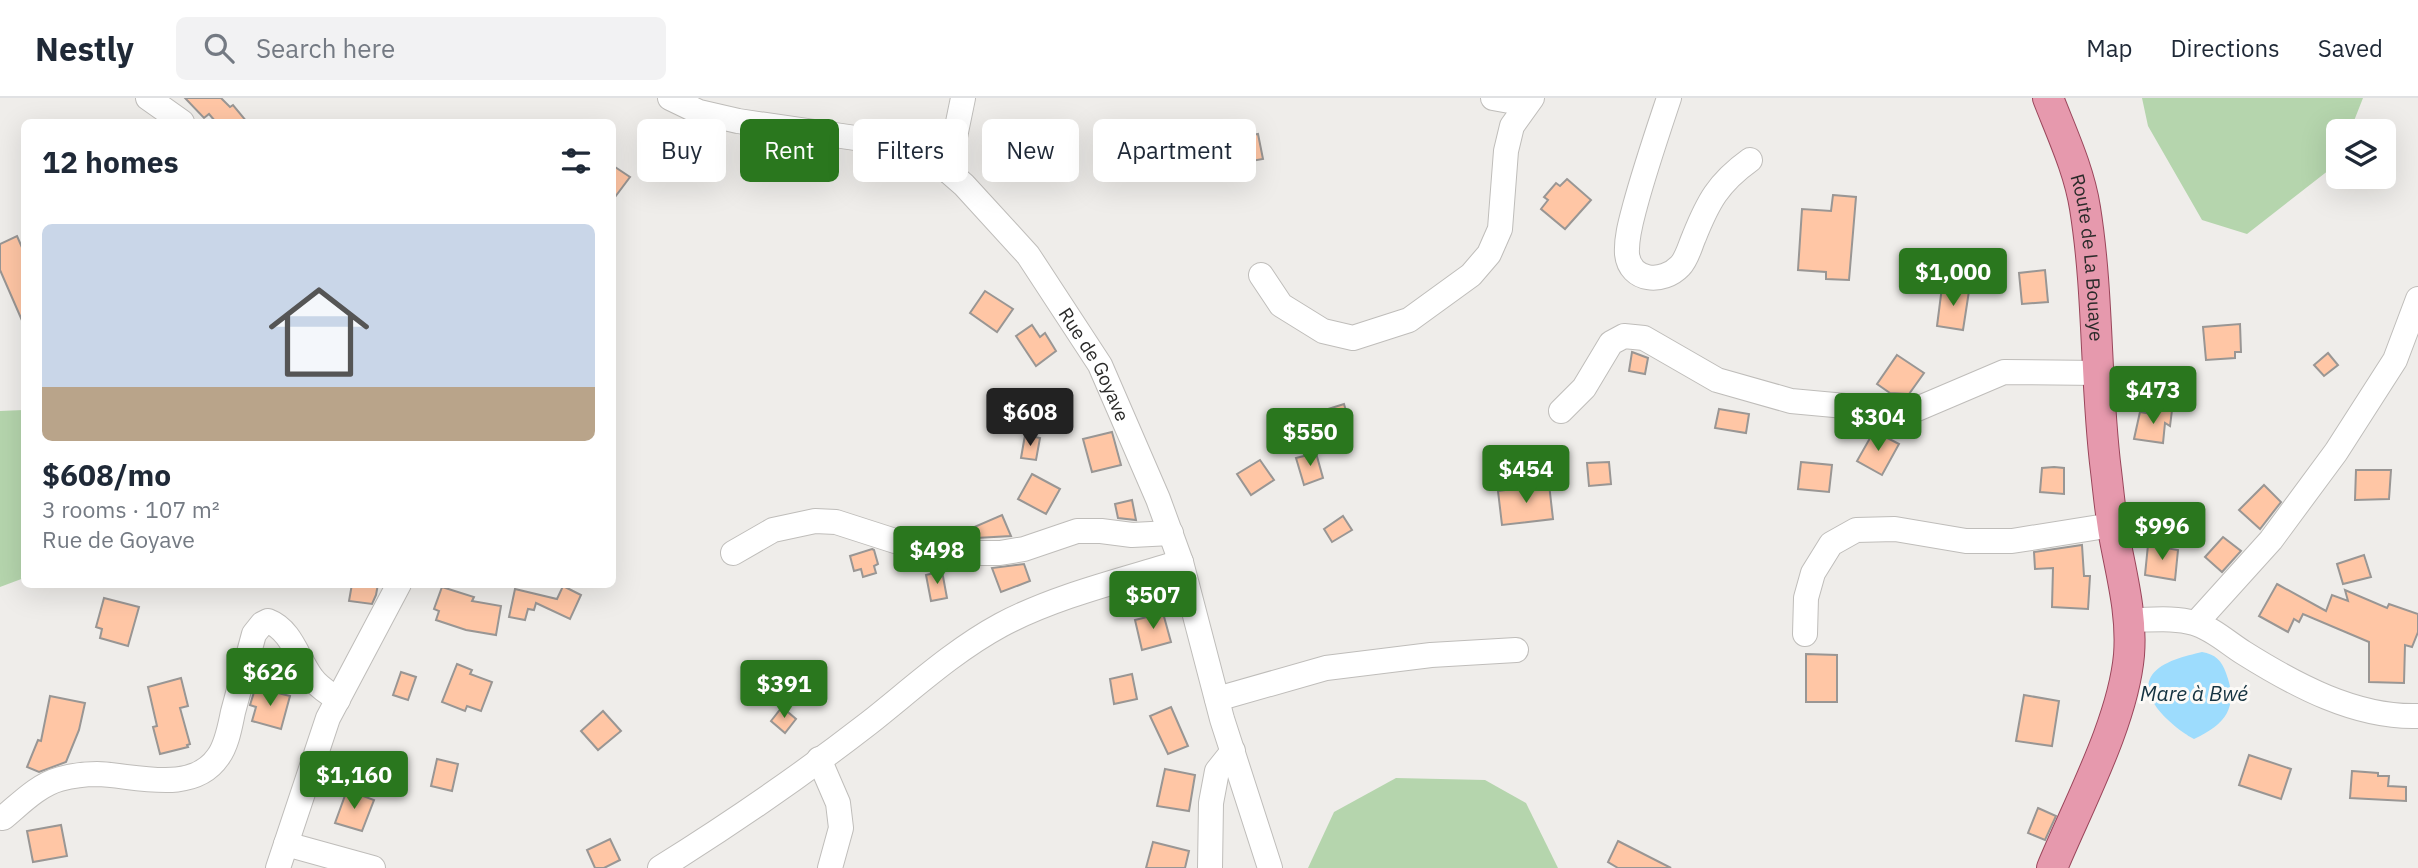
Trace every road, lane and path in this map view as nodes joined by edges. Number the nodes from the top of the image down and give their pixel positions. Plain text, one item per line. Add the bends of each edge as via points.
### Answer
1 (148, 98) edge
2 (670, 98) edge
3 (963, 98) edge
4 (1493, 98) edge
5 (1669, 98) edge
6 (2048, 98) edge
7 (1529, 101) edge
8 (178, 119) edge
9 (959, 119) edge
10 (853, 138) edge
11 (1750, 160) dead end
12 (961, 182) edge
13 (1261, 275) dead end
14 (2418, 299) edge
15 (2099, 373) junction
16 (1561, 411) dead end
17 (2112, 525) junction
18 (1171, 533) junction
19 (733, 553) dead end
20 (1181, 562) junction
21 (397, 588) edge
22 (2130, 620) junction
23 (2196, 623) junction
24 (1805, 634) dead end
25 (1516, 650) dead end
26 (1217, 699) junction
27 (338, 700) junction
28 (2418, 716) edge
29 (1233, 751) junction
30 (819, 759) junction
31 (3, 818) dead end
32 (286, 844) junction
33 (278, 868) edge
34 (373, 868) edge
35 (660, 868) edge
36 (830, 868) edge
37 (1210, 868) edge
38 (1270, 868) edge
39 (2052, 868) edge

1 - 8 street
2 - 10 street, Rue de Goyave via 699,112 738,121
3 - 9 street
4 - 7 street
5 - 11 street via 1629,232 1627,255 1632,268 1644,278 1672,274 1683,263 1709,200
6 - 15 main road, Route de La Bouaye via 2085,207
7 - 13 street via 1512,127 1500,229 1489,254 1471,275 1409,320 1353,338 1323,331 1281,305
12 - 18 street, Rue de Goyave via 1028,255 1100,365
14 - 23 street via 2395,360 2336,452 2271,540
15 - 16 street via 2004,372 1917,408 1856,407 1791,401 1717,380 1644,338 1624,336 1611,343 1584,388
15 - 17 main road, Route de La Bouaye
17 - 22 main road, Route de La Bouaye
17 - 24 street via 2012,541 1966,541 1895,529 1856,530 1831,544 1813,573 1806,598
18 - 19 street via 1077,531 1024,549 965,554 816,521 773,530
18 - 20 street, Rue de Goyave
20 - 26 street, Rue de Goyave
20 - 30 street via 1054,602 1002,624 932,671
21 - 27 street
22 - 23 street
22 - 39 main road, Route de La Bouaye via 2129,656 2120,699
23 - 28 street via 2312,690 2382,714
25 - 26 street via 1326,668
26 - 29 street, Rue de Goyave
27 - 31 street via 311,678 283,632 268,621 254,634 227,735 212,765 183,778 96,774 58,779 43,785
27 - 32 street
29 - 37 street via 1217,771
29 - 38 street, Rue de Goyave
30 - 35 street via 734,822
30 - 36 street via 838,803 841,828
32 - 33 street
32 - 34 street

